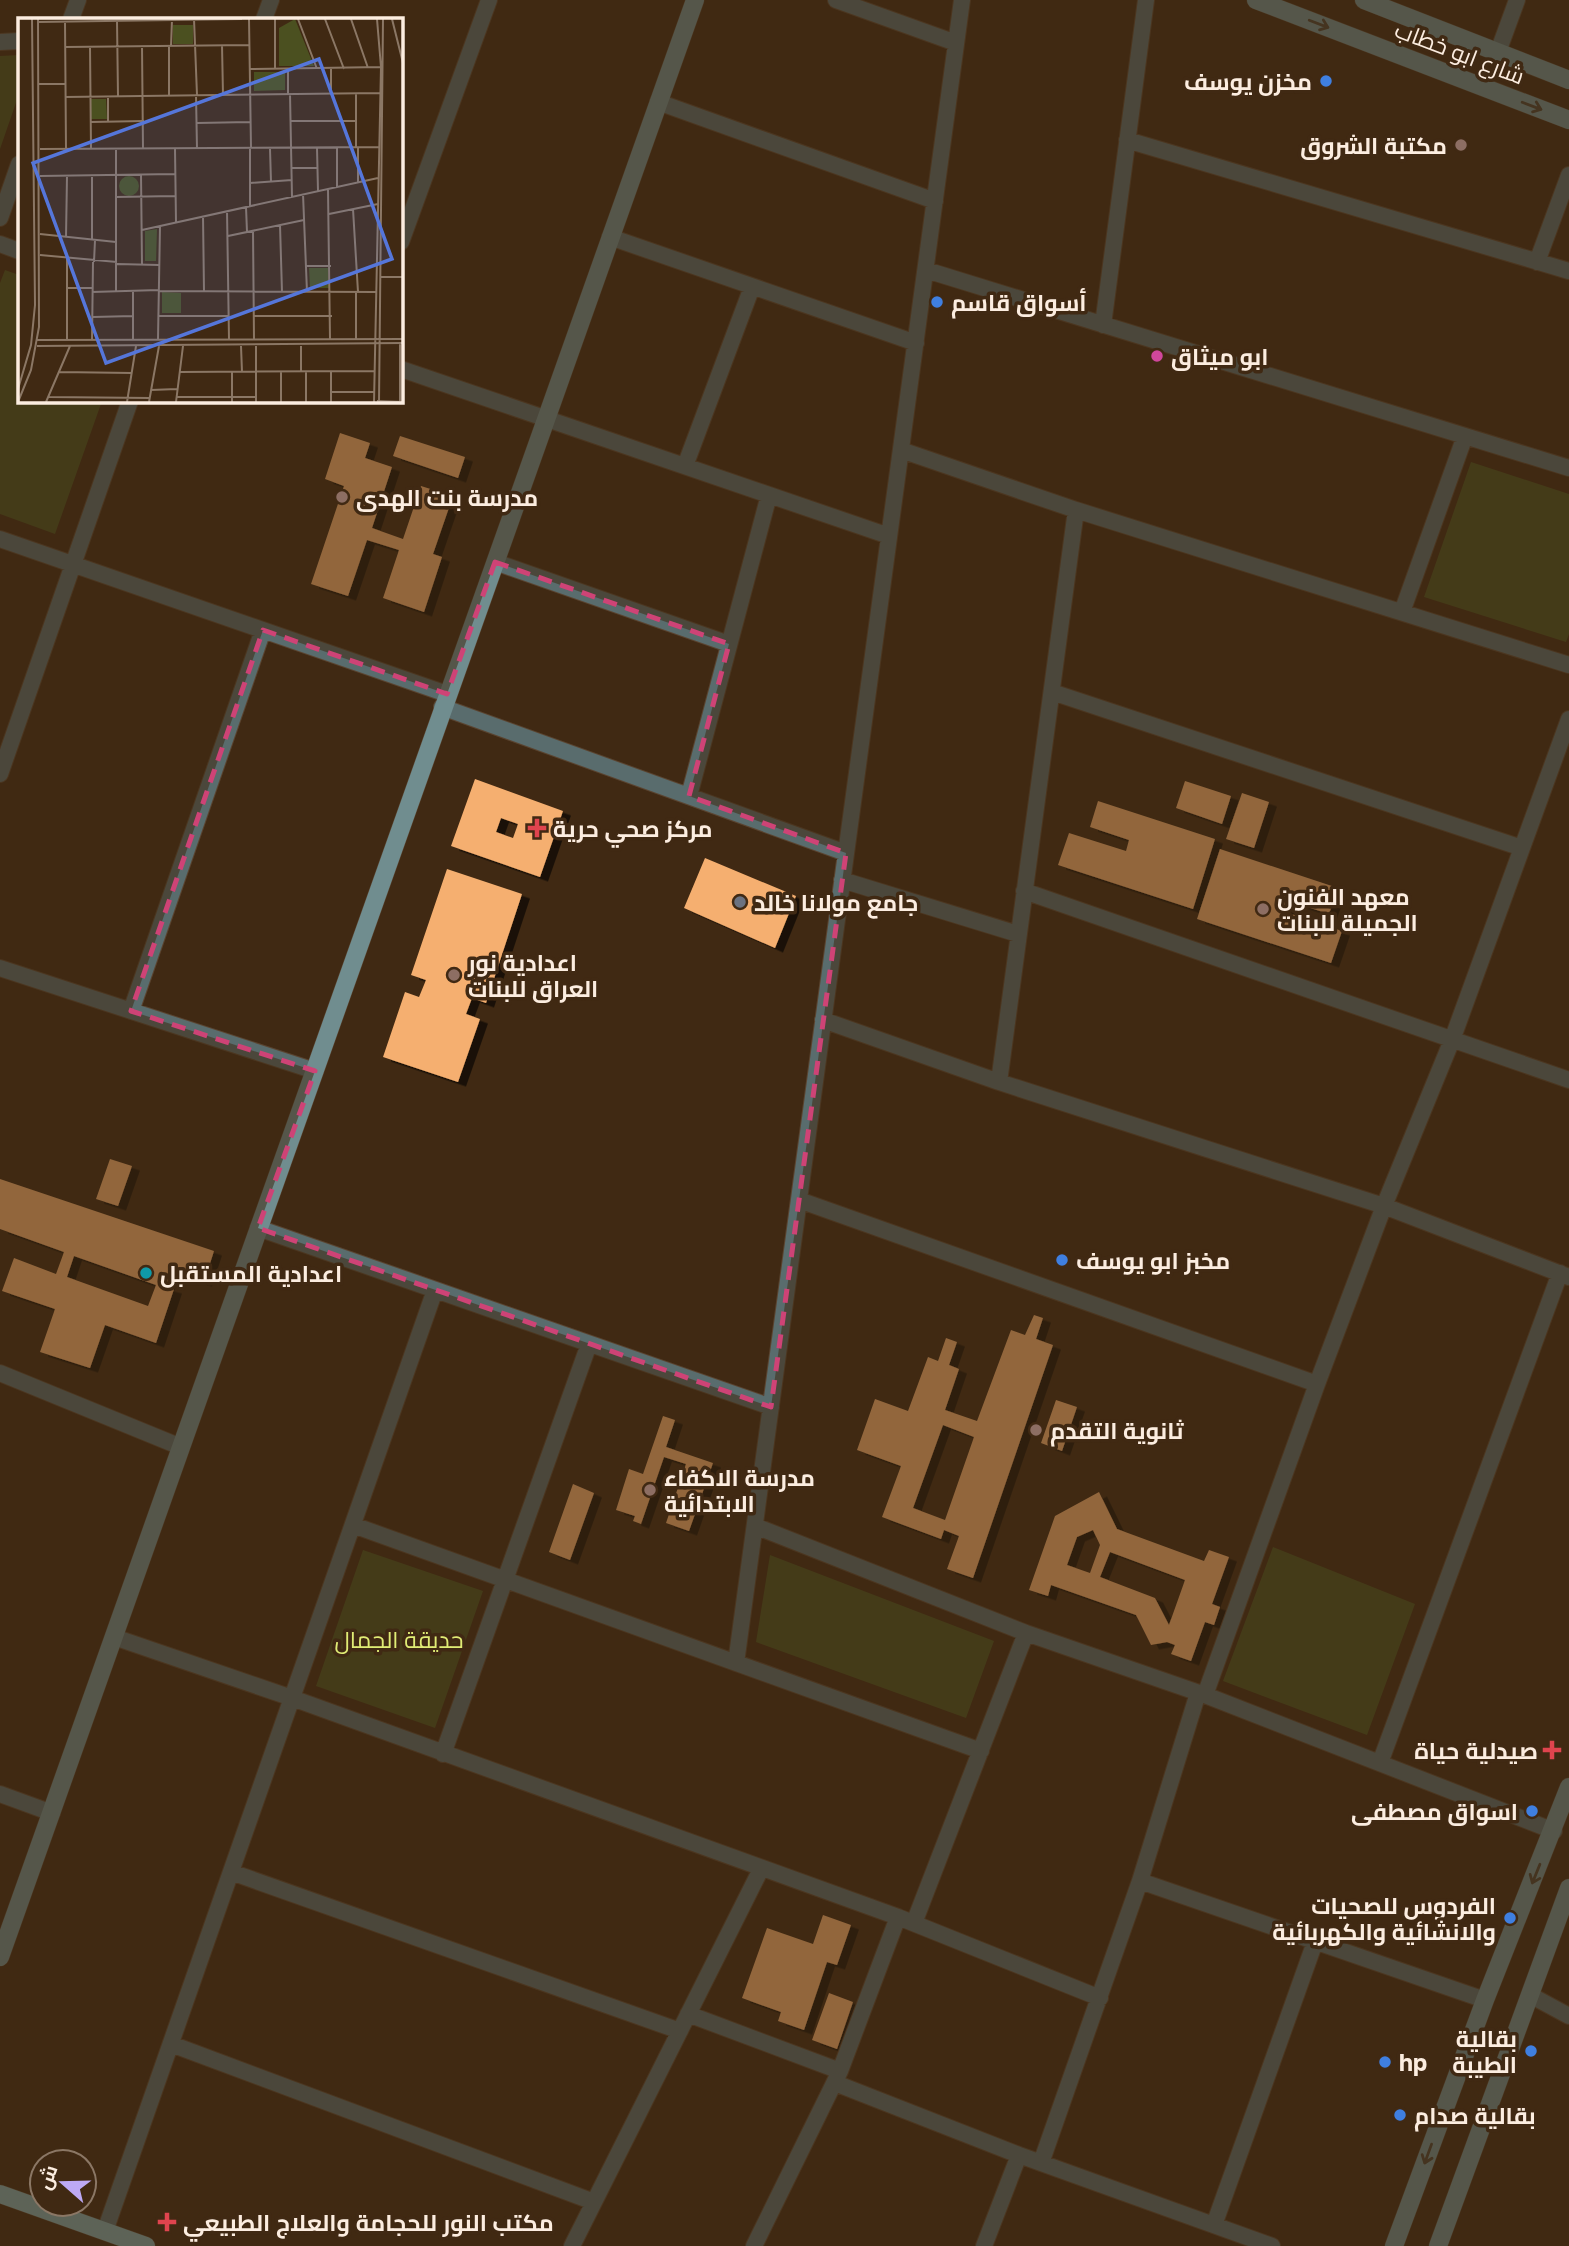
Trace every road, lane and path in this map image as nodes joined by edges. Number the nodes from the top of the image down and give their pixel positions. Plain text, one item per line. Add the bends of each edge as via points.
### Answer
1 (78, 0) edge
2 (489, 0) edge
3 (695, 0) edge
4 (836, 0) edge
5 (962, 0) edge
6 (1146, 0) edge
7 (1256, 0) edge
8 (1364, 0) edge
9 (1517, 0) edge
10 (71, 18) edge
11 (18, 41) edge
12 (0, 42) edge
13 (956, 43) junction
14 (1498, 52) junction
15 (1569, 80) edge
16 (658, 102) junction
17 (1569, 120) edge
18 (1128, 140) junction
19 (18, 167) edge
20 (1569, 175) edge
21 (935, 201) junction
22 (0, 218) edge
23 (610, 237) junction
24 (402, 239) edge
25 (0, 244) edge
26 (18, 251) edge
27 (1537, 262) junction
28 (926, 270) junction
29 (1569, 271) edge
30 (752, 287) junction
31 (1103, 325) junction
32 (916, 343) junction
33 (402, 369) edge
34 (130, 402) edge
35 (546, 418) junction
36 (1465, 436) junction
37 (901, 450) junction
38 (685, 466) junction
39 (1569, 468) edge
40 (769, 495) junction
41 (1076, 510) junction
42 (889, 536) junction
43 (0, 539) edge
44 (495, 562) junction
45 (73, 565) junction
46 (1402, 612) junction
47 (263, 630) junction
48 (729, 644) junction
49 (1569, 665) edge
50 (1052, 692) junction
51 (445, 700) junction
52 (1569, 719) edge
53 (2, 764) edge
54 (689, 796) junction
55 (1522, 848) junction
56 (846, 853) junction
57 (842, 880) junction
58 (1024, 891) junction
59 (1018, 933) junction
60 (0, 968) edge
61 (131, 1011) junction
62 (823, 1020) junction
63 (1452, 1040) junction
64 (315, 1071) junction
65 (1569, 1080) edge
66 (999, 1082) junction
67 (799, 1200) junction
68 (1384, 1206) junction
69 (258, 1228) junction
70 (1565, 1275) edge
71 (435, 1290) junction
72 (589, 1344) junction
73 (0, 1373) edge
74 (1317, 1384) junction
75 (771, 1407) junction
76 (181, 1447) junction
77 (353, 1525) junction
78 (755, 1526) junction
79 (505, 1580) junction
80 (1026, 1633) junction
81 (114, 1637) junction
82 (736, 1663) junction
83 (1202, 1694) junction
84 (292, 1698) junction
85 (981, 1751) junction
86 (443, 1754) junction
87 (1380, 1763) junction
88 (1569, 1787) edge
89 (0, 1794) edge
90 (51, 1813) junction
91 (1553, 1831) junction
92 (761, 1869) junction
93 (231, 1872) junction
94 (1140, 1881) junction
95 (1569, 1888) edge
96 (898, 1917) junction
97 (914, 1923) junction
98 (1315, 1942) junction
99 (0, 1957) edge
100 (1530, 1995) junction
101 (1100, 1998) junction
102 (1485, 2000) junction
103 (688, 2014) junction
104 (1569, 2017) edge
105 (680, 2031) junction
106 (171, 2044) junction
107 (838, 2077) junction
108 (1018, 2155) junction
109 (1041, 2163) junction
110 (0, 2193) edge
111 (594, 2203) junction
112 (1214, 2225) junction
113 (105, 2231) junction
114 (146, 2246) edge
115 (572, 2246) edge
116 (754, 2246) edge
117 (984, 2246) edge
118 (1272, 2246) edge
119 (1394, 2246) edge
120 (1438, 2246) edge

1 - 10 street
2 - 24 street
3 - 16 street
4 - 13 street
5 - 13 street
6 - 18 street
7 -> 17 street, شارع ابو خطاب
8 - 14 street, شارع ابو خطاب
9 - 14 street
11 - 12 street
13 - 21 street
14 - 15 street, شارع ابو خطاب
16 - 21 street
16 - 23 street
18 - 27 street
18 - 31 street
19 - 22 street
20 - 27 street
21 - 28 street
23 - 30 street
23 - 35 street
25 - 26 street
27 - 29 street
28 - 31 street
28 - 32 street
30 - 32 street
30 - 38 street
31 - 36 street
32 - 37 street
33 - 35 street
34 - 45 street
35 - 38 street
35 - 44 street
36 - 39 street
36 - 46 street
37 - 41 street
37 - 42 street
38 - 40 street
40 - 42 street
40 - 48 street
41 - 46 street
41 - 50 street
42 - 56 street
43 - 45 street
44 - 48 street
44 - 51 street
45 - 47 street
45 - 53 street
46 - 49 street
47 - 51 street
47 - 61 street
48 - 54 street
50 - 55 street
50 - 58 street
51 - 54 street
51 - 64 street
52 - 55 street
54 - 56 street
55 - 63 street
56 - 57 street
57 - 59 street
57 - 62 street
58 - 59 street
58 - 63 street
59 - 66 street
60 - 61 street
61 - 64 street
62 - 66 street
62 - 67 street
63 - 65 street
63 - 68 street
64 - 69 street
66 - 68 street
67 - 74 street
67 - 75 street
68 - 70 street
68 - 74 street
69 - 71 street
69 - 76 street
70 - 87 street
71 - 72 street
71 - 77 street
72 - 75 street
72 - 79 street
73 - 76 street
74 - 83 street
75 - 78 street
76 - 81 street
77 - 79 street
77 - 84 street
78 - 80 street
78 - 82 street
79 - 82 street
79 - 86 street
80 - 83 street
80 - 85 street
81 - 84 street
81 - 90 street
82 - 85 street
83 - 87 street
83 - 94 street
84 - 86 street
84 - 93 street
85 - 97 street
86 - 92 street
87 - 91 street
88 - 91 street
89 - 90 street
90 - 99 street
91 -> 102 street
92 - 96 street
92 - 103 street
93 - 105 street
93 - 106 street
94 - 98 street
94 - 101 street
95 - 100 street
96 - 97 street
96 - 107 street
97 - 101 street
98 - 102 street
98 - 112 street
100 - 104 street
100 - 120 street
101 - 109 street
102 -> 119 street
103 - 105 street
103 - 107 street
105 - 111 street
106 - 111 street
106 - 113 street
107 - 108 street
107 - 116 street
108 - 109 street
108 - 117 street
109 - 112 street
110 - 113 main road
111 - 115 street
112 - 118 street
113 - 114 main road

